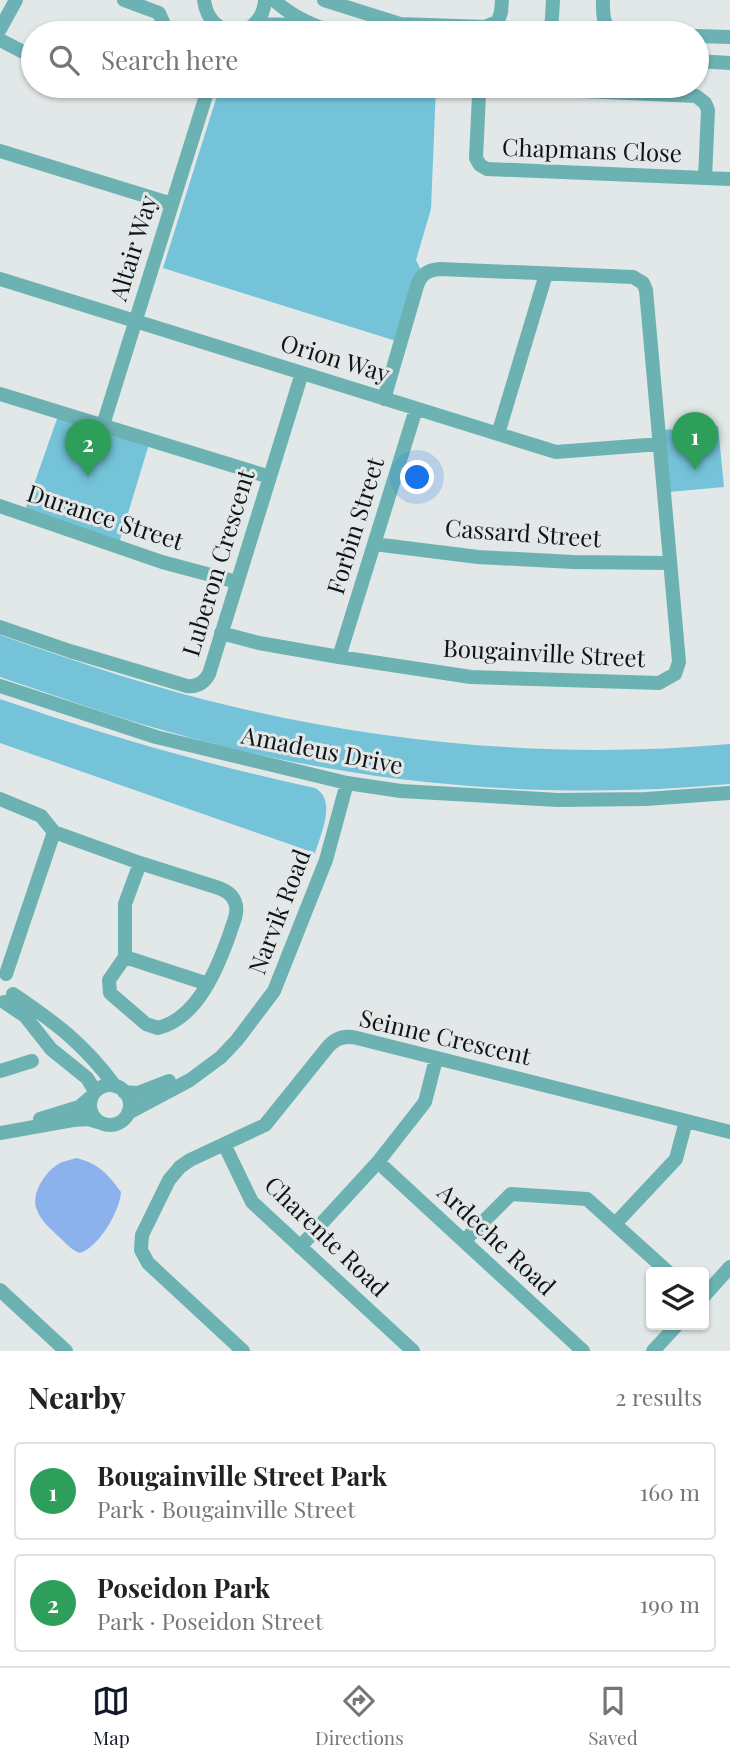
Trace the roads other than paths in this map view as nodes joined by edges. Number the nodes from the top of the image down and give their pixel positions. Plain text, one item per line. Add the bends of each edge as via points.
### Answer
1 (16, 0) edge
2 (124, 0) edge
3 (192, 0) edge
4 (265, 0) edge
5 (274, 0) edge
6 (324, 0) edge
7 (502, 0) edge
8 (553, 0) edge
9 (603, 0) edge
10 (208, 16) edge
11 (163, 21) edge
12 (254, 21) edge
13 (304, 21) edge
14 (390, 21) edge
15 (498, 21) edge
16 (552, 21) edge
17 (604, 21) edge
18 (0, 29) edge
19 (709, 36) edge
20 (730, 37) edge
21 (0, 40) edge
22 (21, 51) edge
23 (709, 61) edge
24 (730, 62) edge
25 (205, 98) edge
26 (479, 98) edge
27 (699, 98) edge
28 (0, 151) edge
29 (705, 178) junction
30 (730, 179) edge
31 (172, 204) junction
32 (546, 274) junction
33 (0, 279) edge
34 (135, 321) junction
35 (302, 373) junction
36 (2, 399) edge
37 (384, 399) junction
38 (416, 409) junction
39 (103, 425) junction
40 (498, 434) junction
41 (660, 444) junction
42 (270, 477) junction
43 (0, 506) edge
44 (374, 544) junction
45 (670, 563) junction
46 (237, 582) junction
47 (0, 627) edge
48 (221, 633) junction
49 (339, 657) junction
50 (0, 686) edge
51 (347, 783) junction
52 (730, 793) edge
53 (1, 802) edge
54 (54, 832) junction
55 (140, 863) junction
56 (125, 957) junction
57 (3, 973) edge
58 (208, 984) junction
59 (6, 1000) edge
60 (83, 1048) junction
61 (436, 1059) junction
62 (32, 1061) dead end
63 (70, 1063) junction
64 (0, 1071) edge
65 (200, 1071) junction
66 (119, 1089) junction
67 (94, 1094) junction
68 (128, 1113) junction
69 (686, 1121) junction
70 (98, 1122) junction
71 (17, 1129) junction
72 (730, 1132) edge
73 (0, 1133) edge
74 (224, 1144) junction
75 (378, 1162) junction
76 (616, 1223) junction
77 (464, 1241) junction
78 (300, 1247) junction
79 (663, 1267) edge
80 (730, 1267) edge
81 (0, 1290) edge
82 (709, 1290) edge
83 (672, 1330) edge
84 (66, 1351) edge
85 (243, 1351) edge
86 (413, 1351) edge
87 (583, 1351) edge
88 (653, 1351) edge

1 - 18 street
2 - 11 street via 159,13
3 - 10 street
4 - 12 street via 263,12
5 - 13 street
6 - 14 street
7 - 15 street
8 - 16 street
9 - 17 street
19 - 20 street
21 - 22 street
23 - 24 street
25 - 31 street, Altair Way
26 - 29 street, Chapmans Close via 475,158 484,168
27 - 29 street, Chapmans Close via 708,110
28 - 31 street
29 - 30 street, Chapmans Close
31 - 34 street, Altair Way
32 - 37 street via 440,269 423,275
32 - 40 street
32 - 41 street, Bougainville Street via 633,277 643,283
33 - 34 street, Orion Way
34 - 35 street, Orion Way
34 - 39 street, Altair Way
35 - 37 street, Orion Way
35 - 42 street, Luberon Crescent
36 - 39 street
37 - 38 street, Orion Way
38 - 40 street, Orion Way
38 - 44 street, Forbin Street
39 - 42 street
40 - 41 street, Orion Way via 561,453
41 - 45 street, Bougainville Street
42 - 46 street, Luberon Crescent
43 - 46 street, Durance Street via 162,562
44 - 45 street, Cassard Street via 492,558
44 - 49 street, Forbin Street
45 - 49 street, Bougainville Street via 679,662 675,674 665,681 471,677
46 - 48 street, Luberon Crescent
47 - 48 street, Luberon Crescent via 191,686 207,677
48 - 49 street, Bougainville Street
50 - 51 street, Amadeus Drive via 156,737
51 - 52 street, Amadeus Drive via 401,791 558,800
51 - 65 street, Narvik Road via 326,860 274,991 237,1040
53 - 54 street via 41,816
54 - 55 street
54 - 57 street
55 - 56 street via 125,904
55 - 58 street via 219,888 235,901 236,916
56 - 58 street
56 - 58 street via 108,979 109,991 152,1027 177,1020
57 - 59 street via 13,981
59 - 60 street via 56,1022
59 - 63 street
60 - 63 street
60 - 66 street
61 - 69 street, Seinne Crescent
61 - 74 street, Seinne Crescent via 352,1037 338,1039 270,1121
61 - 75 street via 425,1102
62 - 64 street
63 - 67 street via 87,1078
65 - 66 street, Narvik Road via 138,1093
65 - 68 street, Narvik Road
66 - 67 street via 104,1086
66 - 68 street via 130,1103
67 - 70 street via 90,1108
67 - 71 street via 79,1107
68 - 70 street via 114,1125
69 - 72 street, Seinne Crescent
69 - 76 street via 676,1159
70 - 71 street via 83,1119
71 - 73 street
74 - 78 street, Charente Road via 249,1197
74 - 85 street, Seinne Crescent via 190,1160 173,1176 140,1247 148,1263
75 - 77 street, Ardeche Road
75 - 78 street
76 - 77 street via 585,1198 514,1193
76 - 79 street
77 - 87 street, Ardeche Road
78 - 86 street, Charente Road
80 - 82 street
81 - 84 street
83 - 88 street

